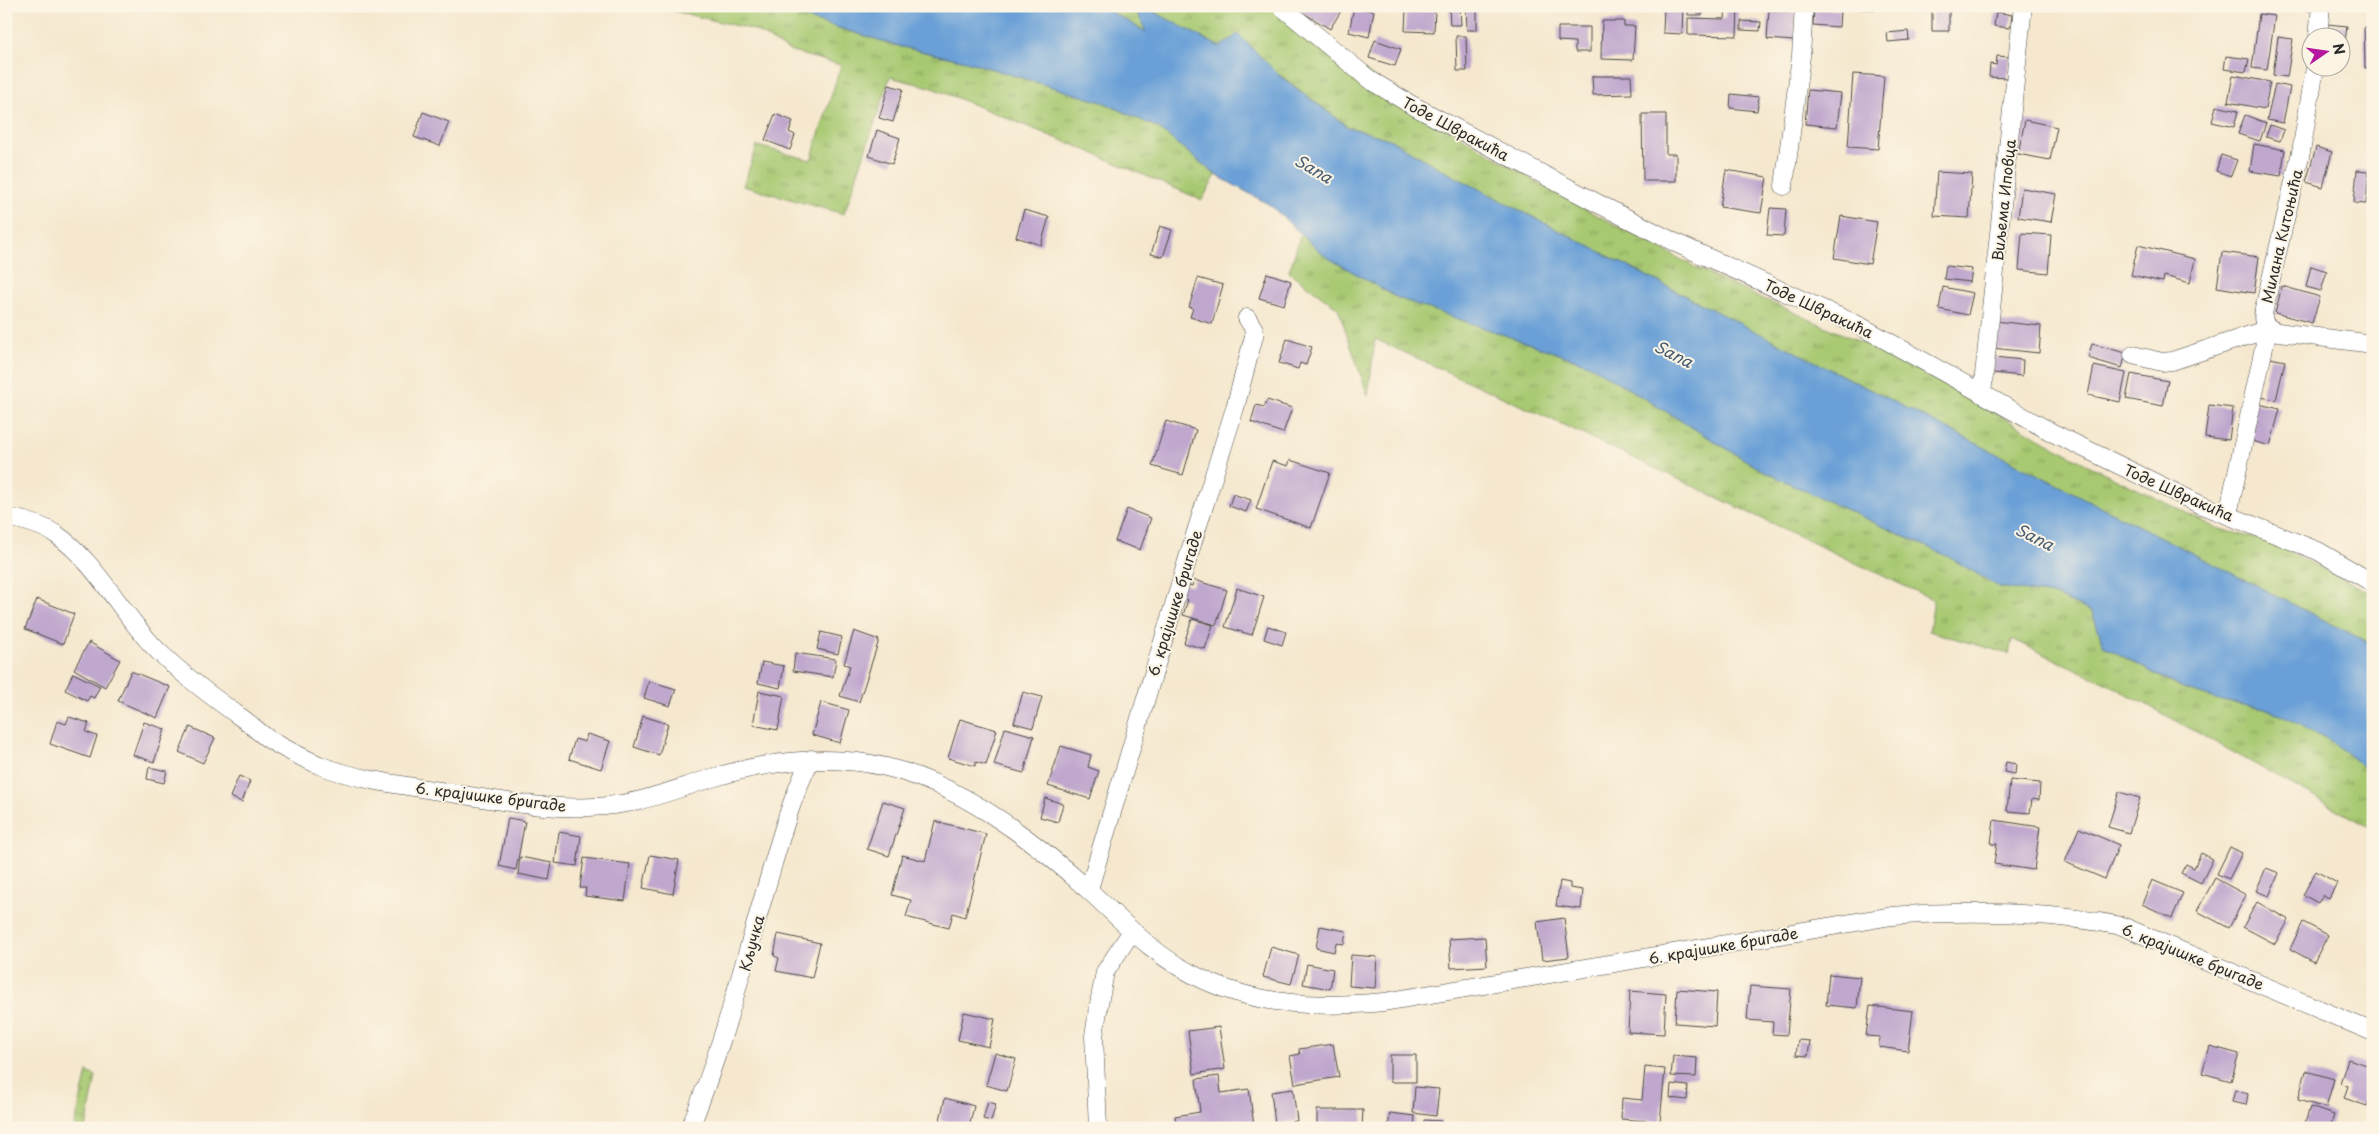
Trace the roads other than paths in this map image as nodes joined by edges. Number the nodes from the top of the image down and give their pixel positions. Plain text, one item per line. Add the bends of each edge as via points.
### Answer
1 (1281, 6) edge
2 (1804, 6) edge
3 (2023, 6) edge
4 (2321, 6) edge
5 (2319, 28) edge
6 (2313, 78) edge
7 (1784, 186) dead end
8 (1247, 318) dead end
9 (2268, 328) junction
10 (2373, 344) edge
11 (2133, 355) dead end
12 (1982, 394) junction
13 (2228, 514) junction
14 (6, 517) edge
15 (2373, 583) edge
16 (810, 758) junction
17 (1089, 889) junction
18 (1132, 931) junction
19 (2373, 1032) edge
20 (690, 1128) edge
21 (1098, 1128) edge

1 - 12 street, Тоде Швракића via 1370,80 1410,104 1678,244 1862,327
2 - 7 street via 1801,56
3 - 12 street, Виљема Иповца
4 - 5 street
6 - 9 street, Милана Китоњића via 2301,152 2263,315
8 - 17 street, 6. крајишке бригаде via 1254,329 1254,336 1235,408 1192,541
9 - 10 street
9 - 11 street via 2172,361 2162,362
9 - 13 street, Милана Китоњића
12 - 13 street, Тоде Швракића via 2053,433 2199,504
13 - 15 street, Тоде Швракића via 2318,551
14 - 16 street, 6. крајишке бригаде via 39,525 58,535 76,551 154,646 270,740 319,765 445,792 540,806 604,807 631,803 734,772
16 - 17 street, 6. крајишке бригаде via 884,766 948,790 1027,840
16 - 20 street, Кључка via 791,802 730,1017
17 - 18 street, 6. крајишке бригаде
18 - 19 street, 6. крајишке бригаде via 1172,963 1219,987 1270,1001 1347,1006 1892,916 2029,912 2122,926
18 - 21 street via 1105,972 1100,998 1094,1036

